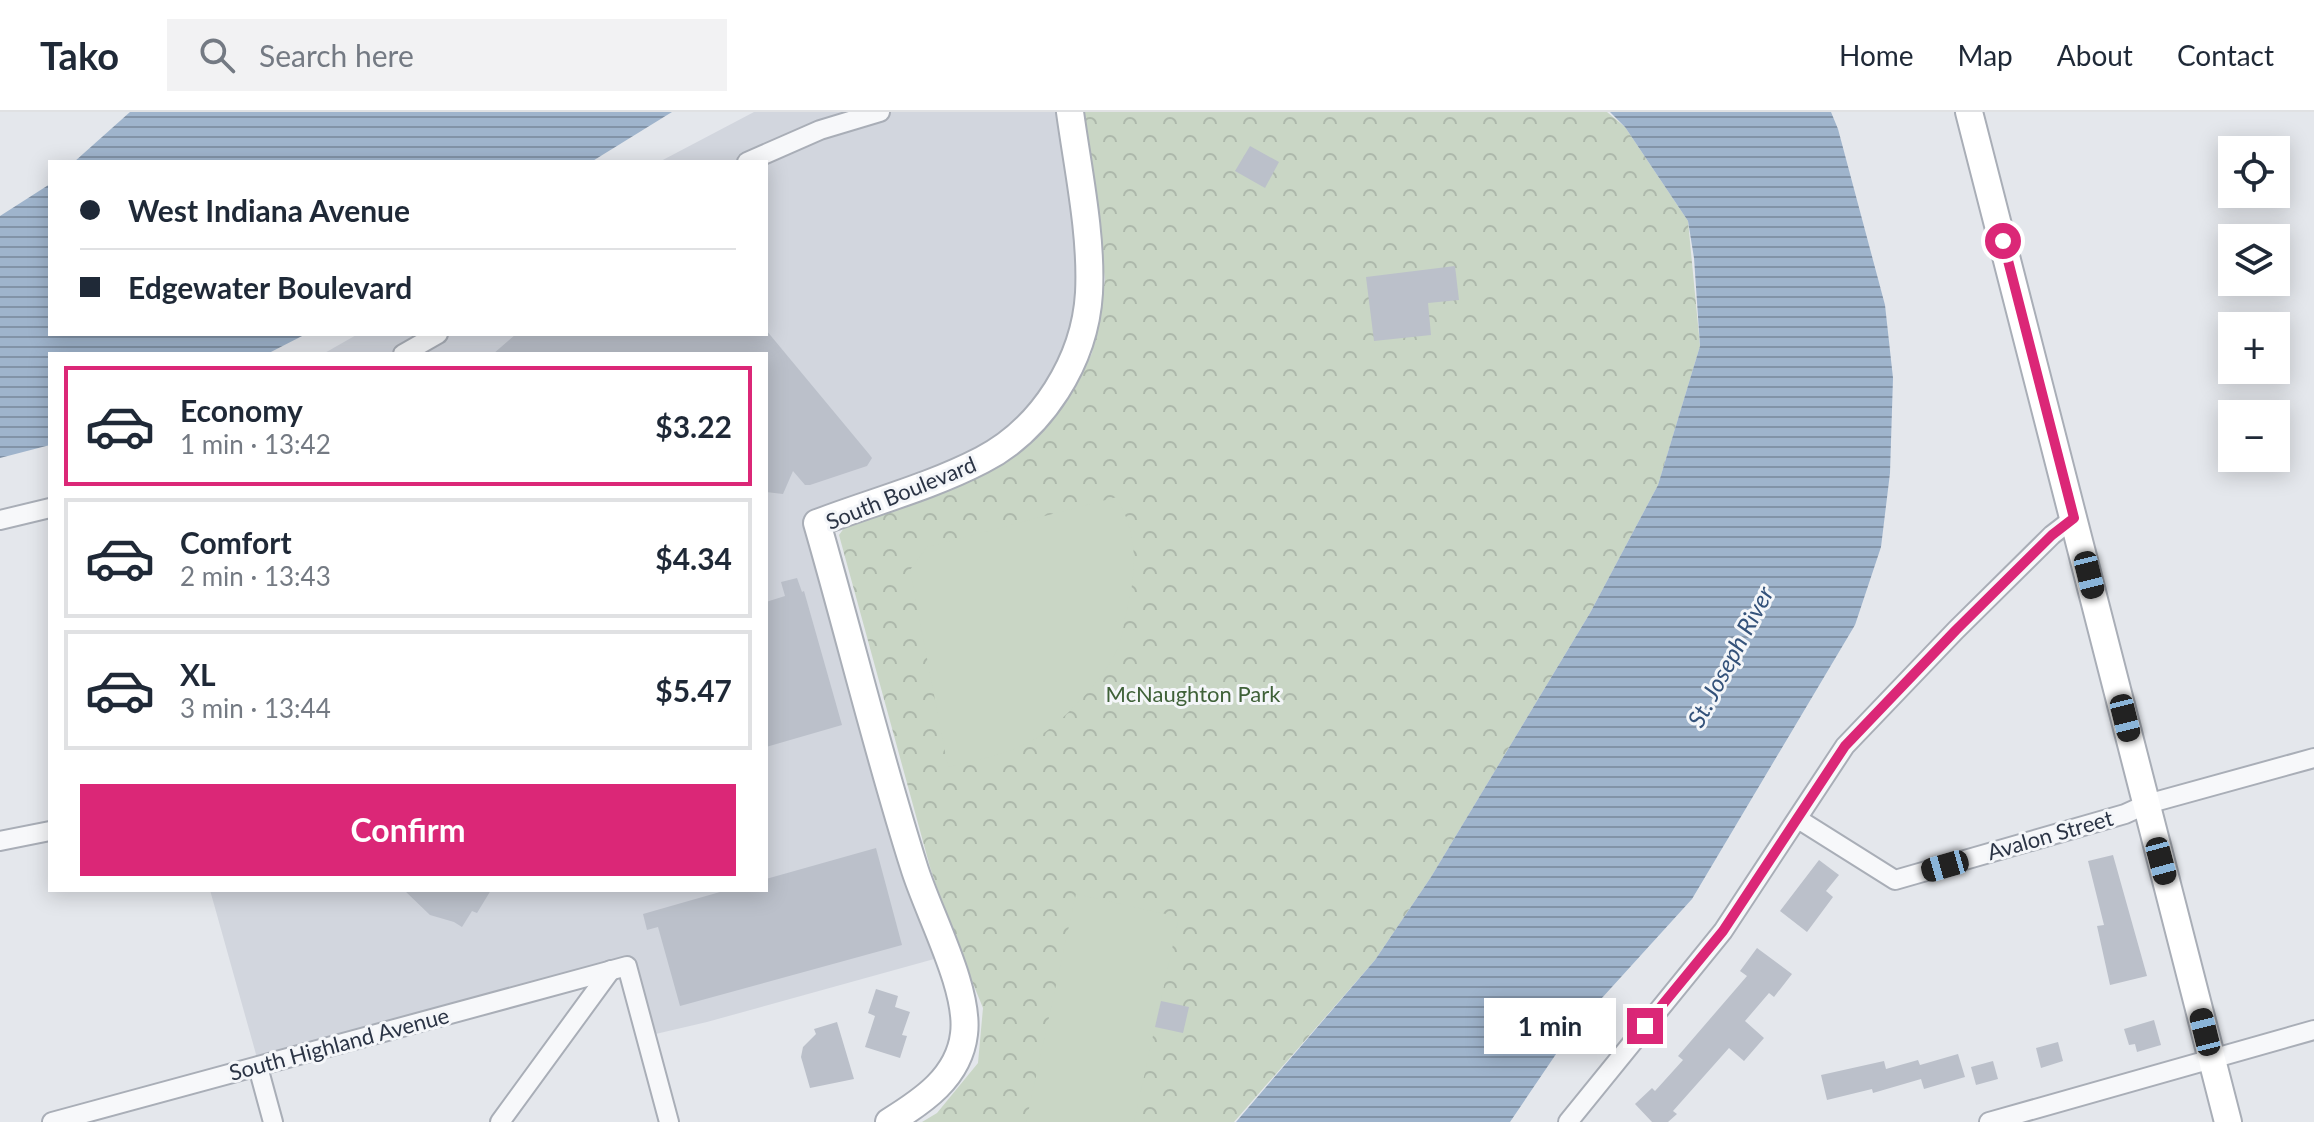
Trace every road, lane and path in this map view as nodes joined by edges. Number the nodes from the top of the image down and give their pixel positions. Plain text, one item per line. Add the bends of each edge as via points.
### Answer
1 (880, 112) edge
2 (1070, 112) edge
3 (1969, 112) edge
4 (752, 160) edge
5 (434, 336) edge
6 (406, 352) edge
7 (48, 508) edge
8 (2074, 518) junction
9 (0, 520) edge
10 (2314, 758) edge
11 (2147, 804) junction
12 (1798, 819) junction
13 (48, 831) edge
14 (0, 841) edge
15 (619, 968) junction
16 (2314, 1030) edge
17 (2213, 1060) junction
18 (258, 1067) junction
19 (52, 1122) edge
20 (273, 1122) edge
21 (500, 1122) edge
22 (669, 1122) edge
23 (889, 1122) edge
24 (1568, 1122) edge
25 (1989, 1122) edge
26 (2228, 1122) edge

1 - 4 street via 820,130
2 - 23 street, South Boulevard via 1089,291 1080,340 1055,393 1032,421 984,459 817,523 912,863 965,1016 959,1057 949,1074 932,1093
3 - 8 street
5 - 6 street
7 - 9 street
8 - 11 street
8 - 12 street via 1845,746
10 - 11 street, Avalon Street
11 - 12 street, Avalon Street via 1895,880
11 - 17 street
12 - 24 street via 1723,931
13 - 14 street
15 - 18 street, South Highland Avenue
15 - 21 street
15 - 22 street
16 - 17 street
17 - 25 street
17 - 26 street
18 - 19 street, South Highland Avenue
18 - 20 street

